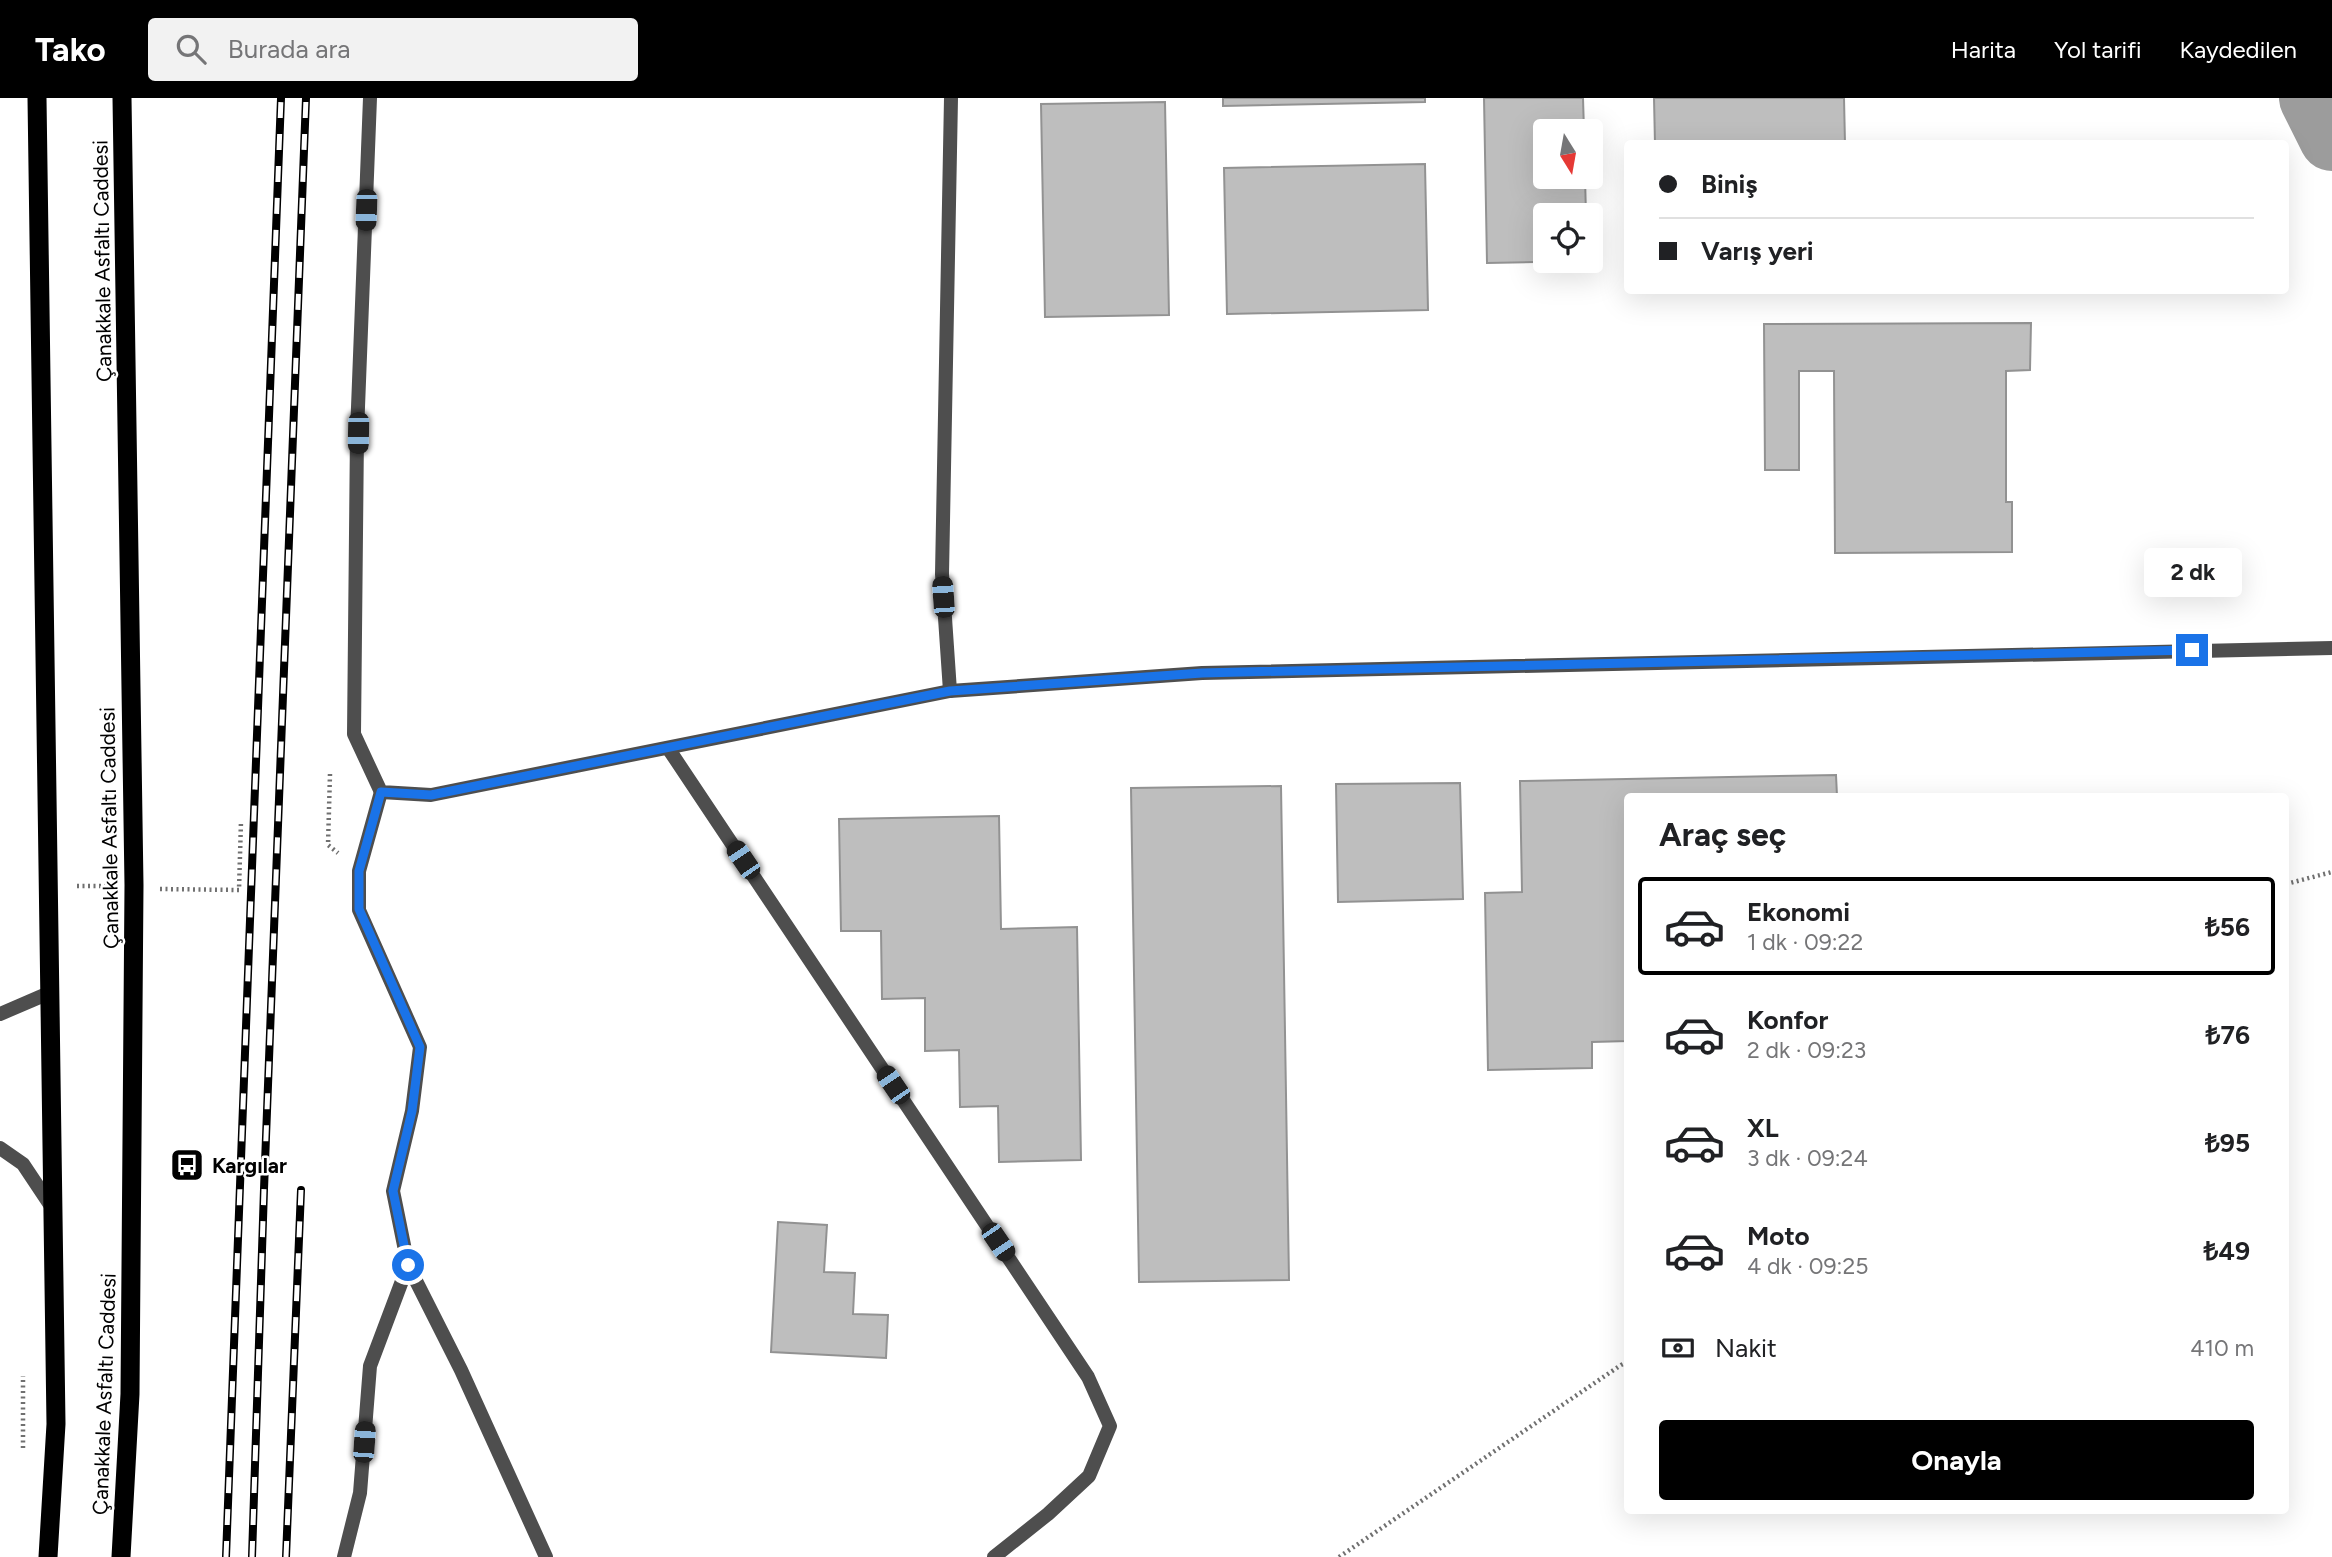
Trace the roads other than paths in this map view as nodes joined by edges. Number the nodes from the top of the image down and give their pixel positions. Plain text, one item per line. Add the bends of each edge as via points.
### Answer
1 (37, 98) edge
2 (122, 98) edge
3 (370, 98) edge
4 (951, 98) edge
5 (2332, 648) edge
6 (950, 691) junction
7 (668, 748) junction
8 (381, 792) junction
9 (49, 993) junction
10 (0, 1014) edge
11 (0, 1148) edge
12 (53, 1209) junction
13 (408, 1265) junction
14 (48, 1557) edge
15 (121, 1557) edge
16 (344, 1557) edge
17 (546, 1557) edge
18 (994, 1557) edge

1 - 9 highway
2 - 15 highway, Çanakkale Asfaltı Caddesi via 134,886 130,1394
3 - 8 street via 358,433 354,734
4 - 6 street via 942,573
5 - 6 street via 1202,673
6 - 7 street
7 - 8 street via 431,795
7 - 18 street via 1088,1377 1110,1426 1089,1476
8 - 13 street via 359,871 359,909 420,1047 412,1111 393,1191
9 - 10 street
9 - 12 highway
11 - 12 street via 23,1164
12 - 14 highway via 57,1424
13 - 16 street via 370,1366 359,1493
13 - 17 street

